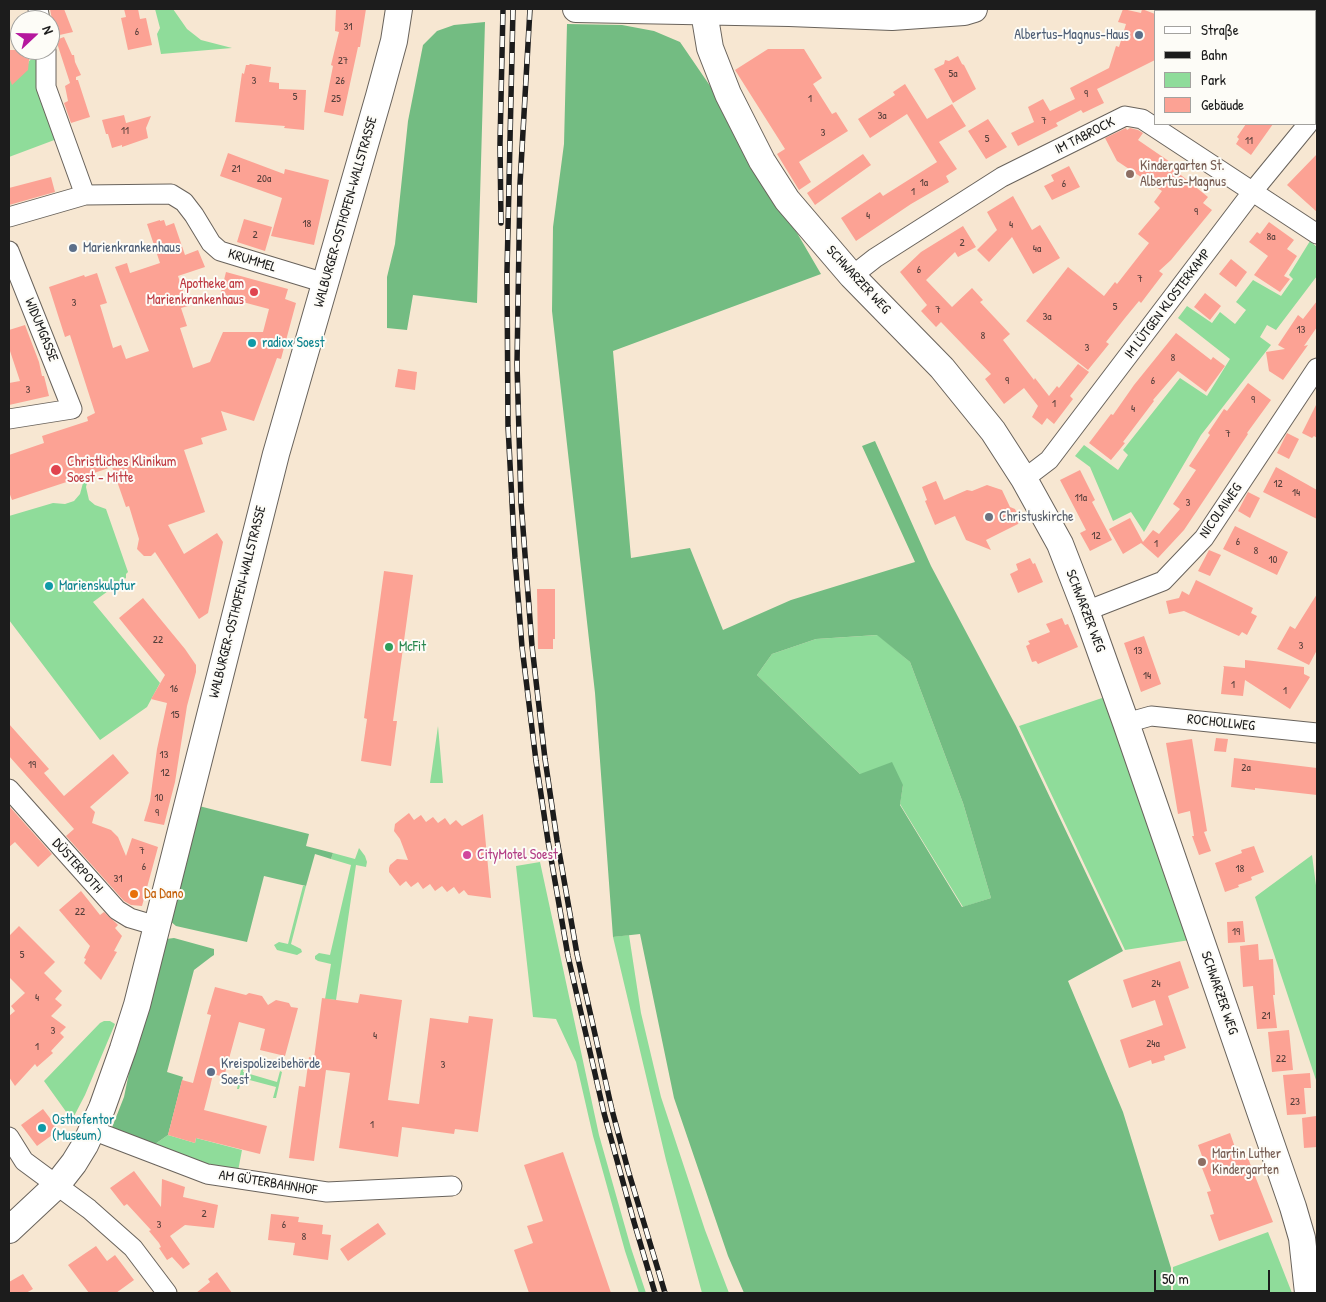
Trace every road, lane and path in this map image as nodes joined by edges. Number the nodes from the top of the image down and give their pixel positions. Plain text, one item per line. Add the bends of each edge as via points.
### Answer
1 (399, 9) edge
2 (576, 9) edge
3 (974, 9) edge
4 (704, 10) edge
5 (46, 60) edge
6 (1307, 125) edge
7 (1253, 191) junction
8 (85, 196) junction
9 (9, 217) edge
10 (1317, 234) edge
11 (9, 251) edge
12 (852, 276) junction
13 (325, 283) junction
14 (1317, 368) edge
15 (9, 419) edge
16 (1024, 479) junction
17 (1086, 611) junction
18 (1126, 723) junction
19 (1316, 729) edge
20 (9, 790) edge
21 (157, 926) junction
22 (92, 1130) junction
23 (9, 1137) edge
24 (56, 1186) junction
25 (452, 1186) dead end
26 (9, 1230) edge
27 (1310, 1236) edge
28 (167, 1293) edge
29 (1308, 1293) edge

1 - 13 street, WALBURGER-OSTHOFEN-WALLSTRASSE via 394,42
2 - 4 street
3 - 4 street via 892,17
4 - 12 street, SCHWARZER WEG via 710,48 728,94 762,161 787,200
5 - 8 street via 46,87
6 - 7 street, IM LÜTGEN KLOSTERKAMP
7 - 10 street, IM TABROCK
7 - 12 street, IM TABROCK via 1142,119 1125,116 1002,178
7 - 16 street, IM LÜTGEN KLOSTERKAMP via 1049,460
8 - 9 street, KRUMMEL
8 - 13 street, KRUMMEL via 171,194 184,202 211,243 220,251
11 - 15 street, WIDUMGASSE via 72,409
12 - 16 street, SCHWARZER WEG via 942,368 993,432
13 - 21 street, WALBURGER-OSTHOFEN-WALLSTRASSE via 276,454
14 - 17 street, NICOLAIWEG via 1204,538 1163,581
16 - 17 street, SCHWARZER WEG via 1060,544
17 - 18 street, SCHWARZER WEG
18 - 19 street, ROCHOLLWEG via 1151,716
18 - 27 street, SCHWARZER WEG via 1293,1207
20 - 21 street, DÜSTERPOTH via 117,910 130,918
21 - 22 street, WALBURGER-OSTHOFEN-WALLSTRASSE via 128,1031
22 - 24 street, WALBURGER-OSTHOFEN-WALLSTRASSE via 74,1163
22 - 25 street, AM GÜTERBAHNHOF via 207,1174 327,1192
23 - 24 street via 24,1161
24 - 26 street, WALBURGER-OSTHOFEN-WALLSTRASSE
24 - 28 street via 121,1236
27 - 29 street, SCHWARZER WEG

